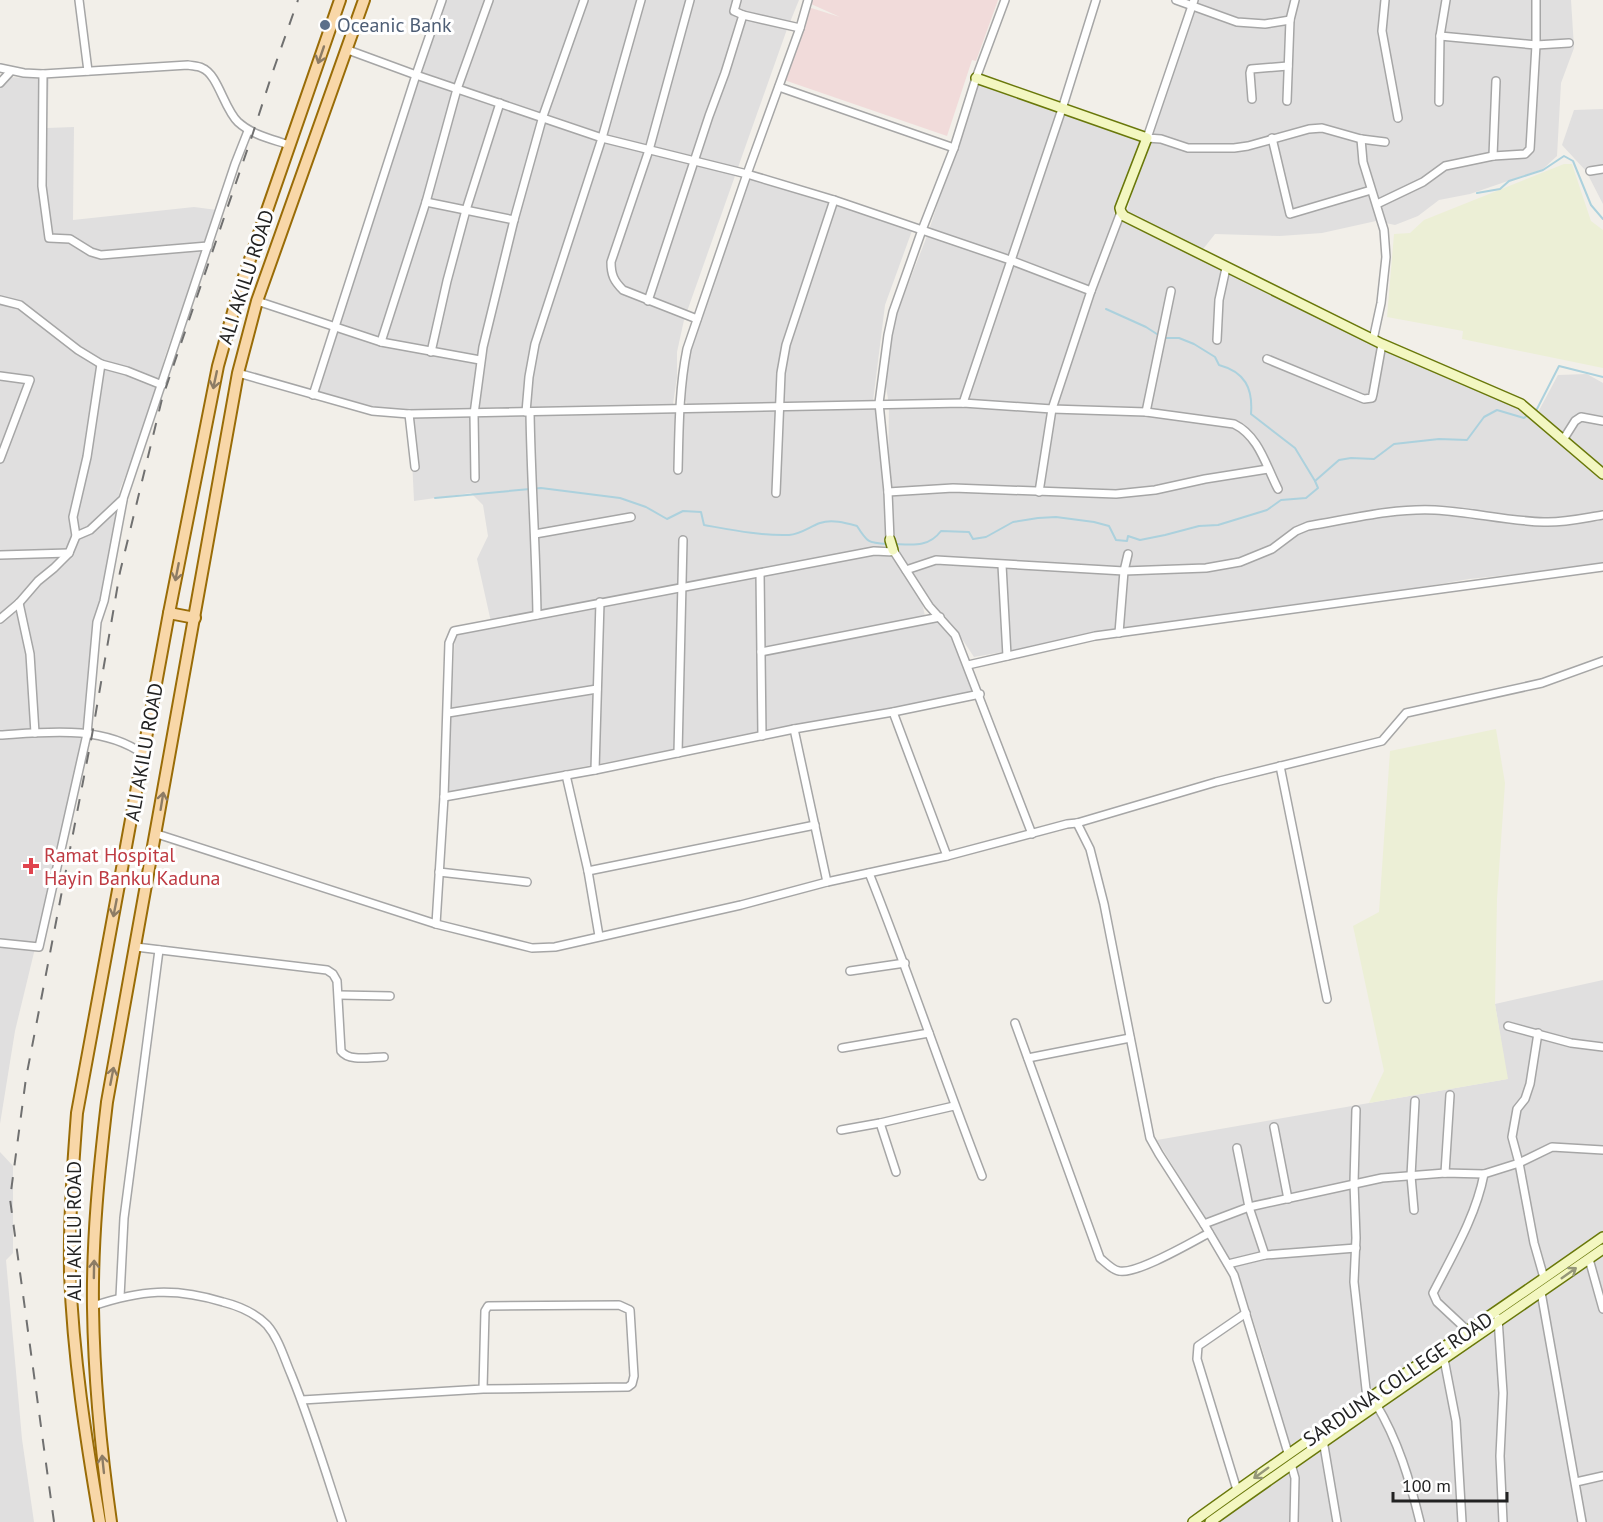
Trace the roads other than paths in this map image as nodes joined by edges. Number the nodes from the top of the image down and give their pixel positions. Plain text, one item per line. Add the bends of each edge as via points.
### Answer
1 (79, 0) edge
2 (340, 0) edge
3 (364, 0) edge
4 (442, 0) edge
5 (489, 0) edge
6 (584, 0) edge
7 (641, 0) edge
8 (690, 0) edge
9 (737, 0) edge
10 (808, 0) edge
11 (1005, 0) edge
12 (1096, 0) edge
13 (1176, 0) edge
14 (1295, 0) edge
15 (1385, 0) edge
16 (1446, 0) edge
17 (1536, 0) edge
18 (1193, 3) edge
19 (743, 15) junction
20 (1290, 20) junction
21 (800, 28) junction
22 (1440, 36) junction
23 (1569, 44) dead end
24 (1536, 45) junction
25 (348, 50) junction
26 (1288, 66) junction
27 (0, 68) edge
28 (11, 71) junction
29 (88, 71) junction
30 (43, 74) junction
31 (416, 75) junction
32 (976, 78) junction
33 (1496, 81) dead end
34 (0, 83) edge
35 (779, 87) junction
36 (457, 89) junction
37 (1252, 99) dead end
38 (1287, 101) dead end
39 (1439, 102) dead end
40 (500, 103) junction
41 (1062, 109) junction
42 (543, 116) junction
43 (1398, 118) dead end
44 (248, 130) junction
45 (602, 138) junction
46 (1147, 138) junction
47 (1272, 138) junction
48 (1362, 139) junction
49 (1385, 142) dead end
50 (290, 145) junction
51 (954, 148) junction
52 (649, 150) junction
53 (1493, 156) junction
54 (694, 161) junction
55 (1603, 169) edge
56 (1590, 171) dead end
57 (747, 174) junction
58 (1371, 190) junction
59 (834, 200) junction
60 (426, 202) junction
61 (1377, 204) junction
62 (466, 210) junction
63 (1121, 212) junction
64 (514, 220) junction
65 (922, 230) junction
66 (208, 246) junction
67 (1010, 260) junction
68 (1226, 268) junction
69 (1091, 291) junction
70 (1171, 291) dead end
71 (0, 300) edge
72 (257, 301) junction
73 (648, 301) junction
74 (697, 319) junction
75 (335, 328) junction
76 (1217, 340) dead end
77 (381, 342) junction
78 (1377, 342) junction
79 (431, 352) junction
80 (1267, 359) dead end
81 (480, 360) junction
82 (100, 364) junction
83 (238, 373) junction
84 (0, 376) edge
85 (162, 385) junction
86 (313, 395) junction
87 (963, 403) junction
88 (879, 404) junction
89 (780, 407) junction
90 (680, 408) junction
91 (1052, 409) junction
92 (528, 412) junction
93 (1146, 412) junction
94 (409, 414) junction
95 (474, 414) junction
96 (1603, 421) edge
97 (1563, 440) junction
98 (0, 459) edge
99 (415, 467) dead end
100 (1268, 469) junction
101 (678, 470) dead end
102 (1603, 474) edge
103 (475, 478) dead end
104 (1278, 489) dead end
105 (888, 492) junction
106 (1039, 492) junction
107 (776, 493) dead end
108 (123, 499) junction
109 (1603, 515) edge
110 (631, 517) dead end
111 (535, 534) junction
112 (76, 536) junction
113 (683, 540) dead end
114 (890, 540) joint
115 (894, 551) junction
116 (69, 553) junction
117 (1128, 554) dead end
118 (0, 555) edge
119 (1002, 565) junction
120 (1603, 567) edge
121 (906, 570) junction
122 (1124, 571) junction
123 (760, 573) junction
124 (682, 587) junction
125 (19, 603) junction
126 (600, 603) junction
127 (169, 613) junction
128 (537, 615) junction
129 (940, 617) junction
130 (195, 618) junction
131 (0, 619) edge
132 (1119, 633) junction
133 (761, 652) junction
134 (1007, 656) junction
135 (1603, 661) edge
136 (968, 664) junction
137 (597, 689) junction
138 (980, 694) junction
139 (893, 712) junction
140 (447, 713) junction
141 (794, 729) junction
142 (35, 733) junction
143 (87, 734) junction
144 (0, 735) edge
145 (762, 736) junction
146 (678, 753) junction
147 (143, 754) junction
148 (1280, 766) junction
149 (595, 770) junction
150 (566, 775) junction
151 (444, 797) junction
152 (1077, 824) junction
153 (815, 825) junction
154 (157, 834) junction
155 (1032, 834) junction
156 (947, 856) junction
157 (588, 871) junction
158 (439, 872) junction
159 (868, 873) junction
160 (527, 882) dead end
161 (827, 882) junction
162 (436, 924) junction
163 (599, 936) junction
164 (0, 943) edge
165 (136, 947) junction
166 (159, 950) junction
167 (904, 963) junction
168 (849, 971) dead end
169 (339, 995) junction
170 (390, 996) dead end
171 (1328, 999) dead end
172 (1015, 1023) dead end
173 (1508, 1026) dead end
174 (928, 1033) junction
175 (1538, 1033) junction
176 (1130, 1038) junction
177 (1603, 1047) edge
178 (842, 1048) dead end
179 (384, 1057) dead end
180 (1028, 1058) junction
181 (1450, 1095) dead end
182 (1415, 1101) dead end
183 (954, 1106) junction
184 (1356, 1110) dead end
185 (880, 1124) junction
186 (1274, 1127) dead end
187 (841, 1130) dead end
188 (1237, 1148) dead end
189 (1603, 1150) edge
190 (1519, 1163) junction
191 (896, 1172) dead end
192 (1445, 1173) junction
193 (1484, 1174) junction
194 (982, 1176) dead end
195 (1411, 1176) junction
196 (1354, 1183) junction
197 (1288, 1198) junction
198 (1249, 1207) junction
199 (1414, 1210) dead end
200 (1204, 1224) junction
201 (1209, 1233) junction
202 (1603, 1237) edge
203 (1356, 1248) junction
204 (1603, 1249) edge
205 (1265, 1255) junction
206 (1589, 1258) junction
207 (1228, 1264) junction
208 (1544, 1278) junction
209 (1541, 1292) junction
210 (120, 1297) junction
211 (93, 1306) junction
212 (1603, 1309) edge
213 (1246, 1313) junction
214 (1498, 1316) junction
215 (1468, 1331) junction
216 (1444, 1359) junction
217 (1416, 1372) junction
218 (483, 1389) junction
219 (1367, 1398) junction
220 (302, 1400) junction
221 (1376, 1404) junction
222 (1323, 1440) junction
223 (1288, 1453) junction
224 (1291, 1464) junction
225 (1603, 1476) edge
226 (1576, 1482) junction
227 (1238, 1490) junction
228 (100, 1522) edge
229 (111, 1522) edge
230 (342, 1522) edge
231 (1193, 1522) edge
232 (1210, 1522) edge
233 (1294, 1522) edge
234 (1337, 1522) edge
235 (1420, 1522) edge
236 (1461, 1522) edge
237 (1503, 1522) edge
238 (1582, 1522) edge

1 - 29 street
2 -> 50 main road, ALI AKILU ROAD
3 - 25 main road, ALI AKILU ROAD
4 - 31 street
5 - 36 street
6 - 42 street
7 - 45 street
8 - 52 street
9 - 19 street via 734,11
10 - 21 street
11 - 32 street
12 - 41 street
13 - 18 street
14 - 20 street
15 - 43 street via 1382,31
16 - 22 street
17 - 24 street
18 - 20 street via 1237,22 1265,24
18 - 46 street
19 - 21 street
19 - 54 street
20 - 26 street
21 - 35 street
22 - 24 street
22 - 39 street
23 - 24 street
24 - 53 street via 1530,149 1525,154
25 - 31 street
25 - 72 main road, ALI AKILU ROAD
26 - 37 street via 1251,69
26 - 38 street
27 - 28 street
28 - 30 street
28 - 34 street
29 - 30 street
29 - 44 street via 188,65 203,68 236,121
30 - 66 street via 42,186 49,238 70,239 101,255
31 - 36 street
31 - 75 street
32 - 41 street
32 - 51 street
33 - 53 street
35 - 51 street
35 - 57 street
36 - 40 street
36 - 60 street
40 - 42 street
40 - 62 street
41 - 46 street
41 - 67 street
42 - 45 street
42 - 64 street
44 - 50 street
44 - 66 street
45 - 52 street
45 - 92 street via 535,344
46 - 47 street via 1211,149 1248,146
46 - 63 street
47 - 48 street via 1322,128
47 - 58 street via 1290,214
48 - 49 street
48 - 58 street via 1363,162
50 -> 127 main road, ALI AKILU ROAD via 238,294 218,366
51 - 65 street
52 - 54 street
52 - 73 street via 611,262 614,281 623,290
53 - 61 street via 1445,166 1424,182
54 - 57 street
54 - 73 street
55 - 56 street
57 - 59 street
57 - 74 street
58 - 61 street
59 - 65 street
59 - 89 street via 786,345
60 - 62 street
60 - 77 street
61 - 78 street via 1386,257
62 - 64 street
62 - 79 street
63 - 68 street
63 - 69 street
64 - 81 street
65 - 67 street
65 - 88 street via 893,312
66 - 85 street
67 - 69 street
67 - 87 street
68 - 76 street
68 - 78 street
69 - 91 street
70 - 93 street
71 - 82 street via 20,305
72 - 75 street
72 - 83 main road, ALI AKILU ROAD
73 - 74 street
74 - 90 street via 687,349
75 - 77 street
75 - 86 street
77 - 79 street
78 - 80 street via 1372,398 1364,399
78 - 97 street via 1503,394 1521,404
79 - 81 street
81 - 95 street
82 - 85 street
82 - 112 street via 74,517
83 - 86 street
83 - 130 main road, ALI AKILU ROAD
84 - 98 street via 30,380
85 - 108 street
86 - 94 street via 372,411
87 - 88 street
87 - 91 street
88 - 89 street
88 - 105 street
89 - 90 street
89 - 107 street
90 - 92 street
90 - 101 street
91 - 93 street
91 - 106 street
92 - 95 street
92 - 111 street
93 - 100 street via 1234,424 1254,440
94 - 95 street
94 - 99 street
95 - 103 street
96 - 97 street via 1581,417
97 - 102 street
100 - 104 street
100 - 106 street via 1136,492
105 - 106 street via 953,488
105 - 114 street
108 - 112 street via 90,530
108 - 143 street via 97,622
109 - 122 street via 1547,522 1433,510 1387,513 1308,526 1272,549 1240,562 1206,568
110 - 111 street
111 - 128 street
112 - 116 street
113 - 124 street
114 - 115 street
115 - 121 street
115 - 123 street via 874,551
116 - 118 street
116 - 125 street
117 - 122 street
119 - 121 street via 936,560
119 - 122 street
119 - 134 street
120 - 132 street
121 - 129 street
122 - 132 street
123 - 124 street
123 - 133 street
124 - 126 street
124 - 146 street
125 - 131 street
125 - 142 street via 30,654
126 - 128 street
126 - 137 street
127 - 130 main road
127 - 147 main road, ALI AKILU ROAD
128 - 140 street via 454,631 449,643
129 - 133 street
129 - 136 street via 955,634
154 -> 130 main road, ALI AKILU ROAD
132 - 134 street
133 - 145 street
134 - 136 street
135 - 148 street via 1542,683 1406,713 1382,741
136 - 138 street
137 - 140 street
137 - 149 street
138 - 139 street
138 - 155 street
139 - 141 street
139 - 156 street
140 - 151 street
141 - 145 street
141 - 153 street
142 - 143 street
142 - 144 street
143 - 147 street via 121,741
143 - 164 street via 39,947
145 - 146 street
146 - 149 street
147 -> 228 main road, ALI AKILU ROAD via 77,1113 71,1187 74,1332
148 - 152 street
148 - 171 street
149 - 150 street
150 - 151 street
150 - 157 street
151 - 158 street
152 - 155 street
152 - 176 street via 1090,849 1104,904
153 - 157 street
153 - 161 street
154 - 162 street
154 - 165 main road, ALI AKILU ROAD
155 - 156 street
156 - 159 street
157 - 163 street
158 - 160 street
158 - 162 street
159 - 161 street
159 - 167 street
161 - 163 street
162 - 163 street via 532,948 555,947
165 - 166 street
211 -> 165 main road, ALI AKILU ROAD via 98,1182 107,1102
166 - 169 street via 327,970 337,981
166 - 210 street via 123,1218
167 - 168 street
167 - 174 street
169 - 170 street
169 - 179 street via 344,1056
172 - 180 street
173 - 175 street
174 - 178 street
174 - 183 street
175 - 177 street
175 - 190 street via 1530,1083 1525,1100 1517,1109 1512,1131
176 - 180 street
176 - 200 street via 1150,1137
180 - 201 street via 1100,1258 1120,1272 1137,1269
181 - 192 street
182 - 195 street
183 - 185 street
183 - 194 street
184 - 196 street
185 - 187 street
185 - 191 street
186 - 197 street
188 - 198 street
189 - 190 street via 1552,1147
190 - 193 street
190 - 208 street
192 - 193 street
192 - 195 street
193 - 215 street via 1467,1226 1433,1293 1437,1302
195 - 196 street
195 - 199 street
196 - 197 street
196 - 203 street
197 - 198 street
198 - 200 street
198 - 205 street
200 - 201 street
201 - 207 street
202 - 208 street, SARDUNA COLLEGE ROAD
203 - 205 street
203 - 219 street via 1354,1282
204 - 206 street, SARDUNA COLLEGE ROAD
205 - 207 street
209 -> 206 street, SARDUNA COLLEGE ROAD
206 - 212 street
207 - 213 street
208 - 214 street, SARDUNA COLLEGE ROAD
209 - 214 street, SARDUNA COLLEGE ROAD
209 - 226 street
210 - 211 street
210 - 220 street via 181,1292 236,1305 256,1316 277,1339
229 -> 211 main road, ALI AKILU ROAD via 100,1433
213 - 223 street
213 - 227 street via 1198,1346 1197,1359
214 - 215 street, SARDUNA COLLEGE ROAD
214 - 216 street, SARDUNA COLLEGE ROAD
214 - 237 street via 1503,1393
215 - 217 street, SARDUNA COLLEGE ROAD
216 - 217 street, SARDUNA COLLEGE ROAD
216 - 236 street via 1456,1421
217 - 219 street, SARDUNA COLLEGE ROAD
217 - 221 street, SARDUNA COLLEGE ROAD
218 - 218 street via 628,1387 634,1376 630,1310 619,1305 488,1306
218 - 220 street
219 - 223 street, SARDUNA COLLEGE ROAD
220 - 230 street
221 - 222 street, SARDUNA COLLEGE ROAD
221 - 235 street via 1401,1456
222 - 224 street, SARDUNA COLLEGE ROAD
222 - 234 street
223 -> 227 street, SARDUNA COLLEGE ROAD
224 - 232 street, SARDUNA COLLEGE ROAD
224 - 233 street via 1295,1478
225 - 226 street
226 - 238 street
227 - 231 street, SARDUNA COLLEGE ROAD

